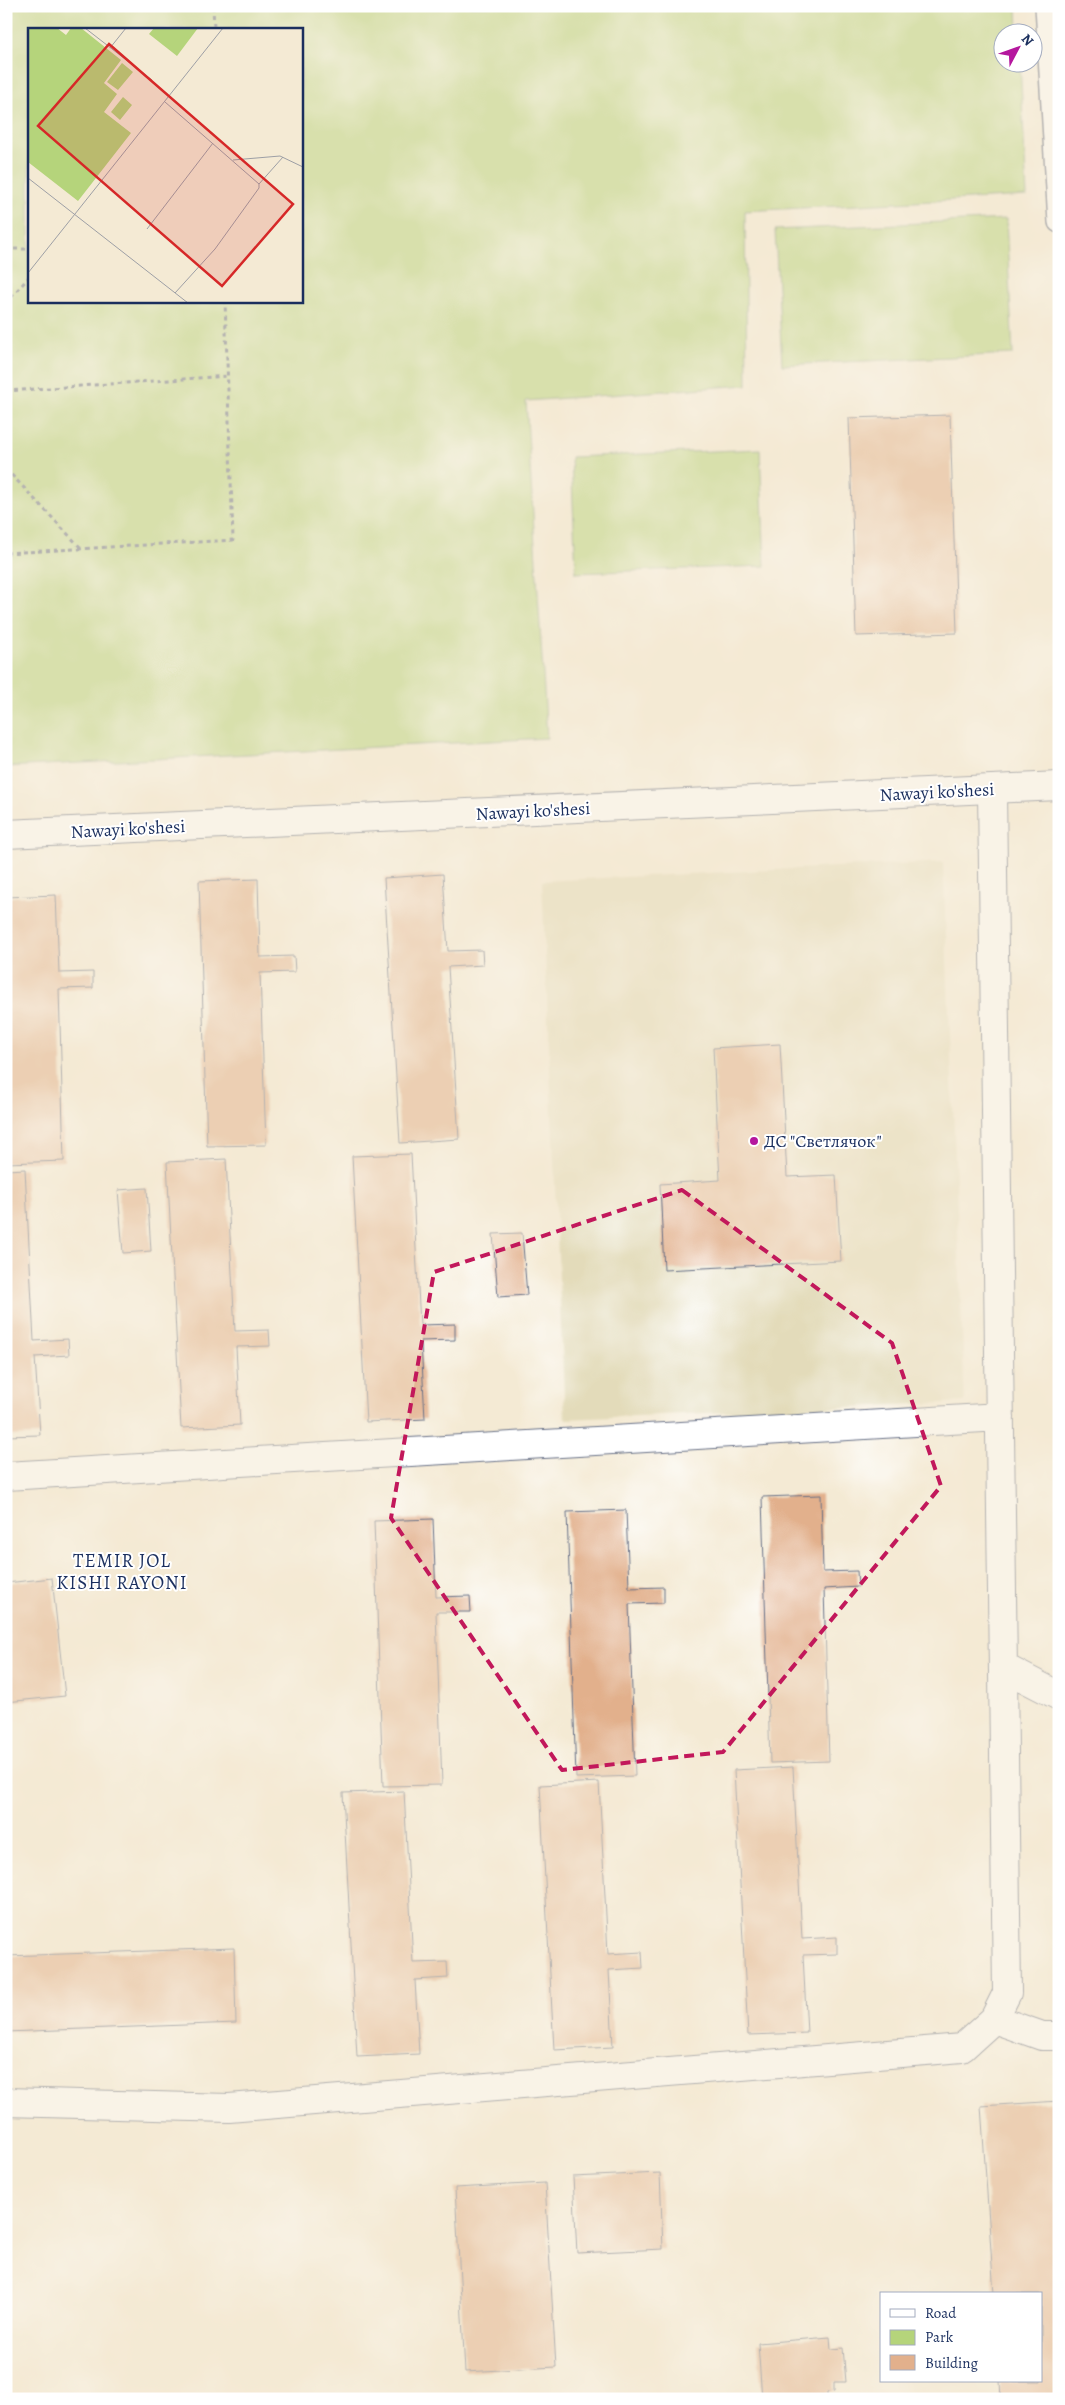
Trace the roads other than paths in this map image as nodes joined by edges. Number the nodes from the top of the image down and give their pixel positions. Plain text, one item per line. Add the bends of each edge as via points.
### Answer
1 (1046, 6) edge
2 (1053, 34) edge
3 (1059, 222) edge
4 (1059, 786) edge
5 (992, 790) junction
6 (6, 834) edge
7 (1000, 1417) junction
8 (6, 1476) edge
9 (1003, 1667) junction
10 (1059, 1696) edge
11 (994, 2019) junction
12 (1059, 2036) edge
13 (6, 2102) edge

1 - 2 lane
2 - 3 lane
4 - 5 street, Nawayi ko'shesi
5 - 6 street, Nawayi ko'shesi
5 - 7 street
7 - 8 street
7 - 9 street
9 - 10 street
9 - 11 street via 1007,1993
11 - 12 street via 1042,2036
11 - 13 street via 962,2048 952,2049 229,2108

